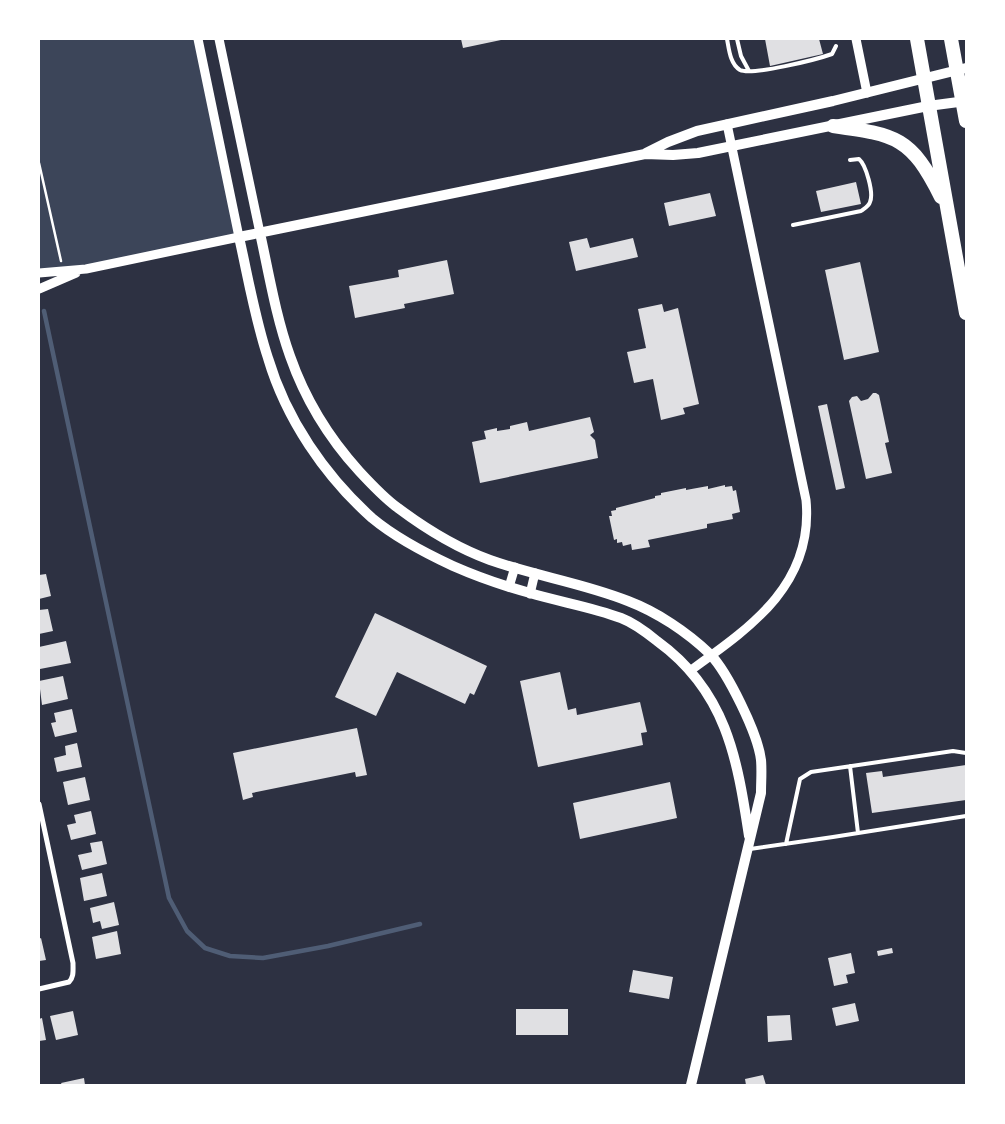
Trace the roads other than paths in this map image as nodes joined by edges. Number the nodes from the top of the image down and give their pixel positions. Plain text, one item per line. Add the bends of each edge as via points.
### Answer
1 (198, 39) edge
2 (219, 39) edge
3 (727, 39) edge
4 (737, 39) edge
5 (856, 39) edge
6 (917, 39) edge
7 (952, 39) edge
8 (836, 46) dead end
9 (961, 69) edge
10 (749, 71) junction
11 (924, 80) junction
12 (866, 93) junction
13 (964, 101) edge
14 (928, 106) junction
15 (966, 121) edge
16 (727, 124) junction
17 (833, 126) junction
18 (732, 147) junction
19 (645, 154) junction
20 (850, 160) dead end
21 (948, 212) junction
22 (794, 225) dead end
23 (260, 233) junction
24 (240, 237) junction
25 (86, 270) junction
26 (39, 273) edge
27 (39, 289) edge
28 (966, 314) edge
29 (515, 567) junction
30 (535, 573) junction
31 (509, 587) junction
32 (530, 594) junction
33 (711, 655) junction
34 (691, 670) junction
35 (966, 753) edge
36 (850, 766) junction
37 (39, 804) edge
38 (966, 816) edge
39 (858, 833) junction
40 (750, 836) junction
41 (786, 844) junction
42 (747, 849) junction
43 (39, 990) edge
44 (691, 1085) edge

1 - 24 street
2 - 23 street
3 - 10 lane via 729,53 739,70
4 - 10 lane
5 - 12 street
6 - 11 highway
7 - 9 highway
8 - 10 lane via 832,54
9 - 11 main road
9 - 13 highway
11 - 12 main road
11 - 14 highway
12 - 16 main road
13 - 14 main road
13 - 15 highway
14 - 17 main road
14 - 21 highway
16 - 18 street
16 - 19 main road via 682,136
17 - 18 main road
17 - 21 highway via 884,135 908,147 924,166
18 - 19 main road via 685,154
18 - 33 street via 806,500 807,527 797,562 778,596 756,621
19 - 23 main road
20 - 22 lane via 859,159 865,166 872,196 868,206 861,211
21 - 28 highway
23 - 24 main road
23 - 29 main road via 290,356 307,396 331,437 397,508 468,550
24 - 25 street
24 - 31 main road via 271,369 302,433 326,469 373,518 400,538 472,574
25 - 26 street
25 - 27 street
29 - 30 main road
29 - 31 street
30 - 32 street
30 - 33 main road via 628,601 659,616
31 - 32 main road
32 - 34 main road via 622,619 668,648
33 - 34 street
33 - 40 main road via 744,709 761,759 761,793
34 - 40 main road via 711,698 734,752
35 - 36 lane
36 - 39 lane
36 - 41 lane via 811,772 800,780
37 - 43 street via 73,964 72,980
38 - 39 lane
39 - 41 lane
40 - 42 main road
41 - 42 lane
42 - 44 main road

